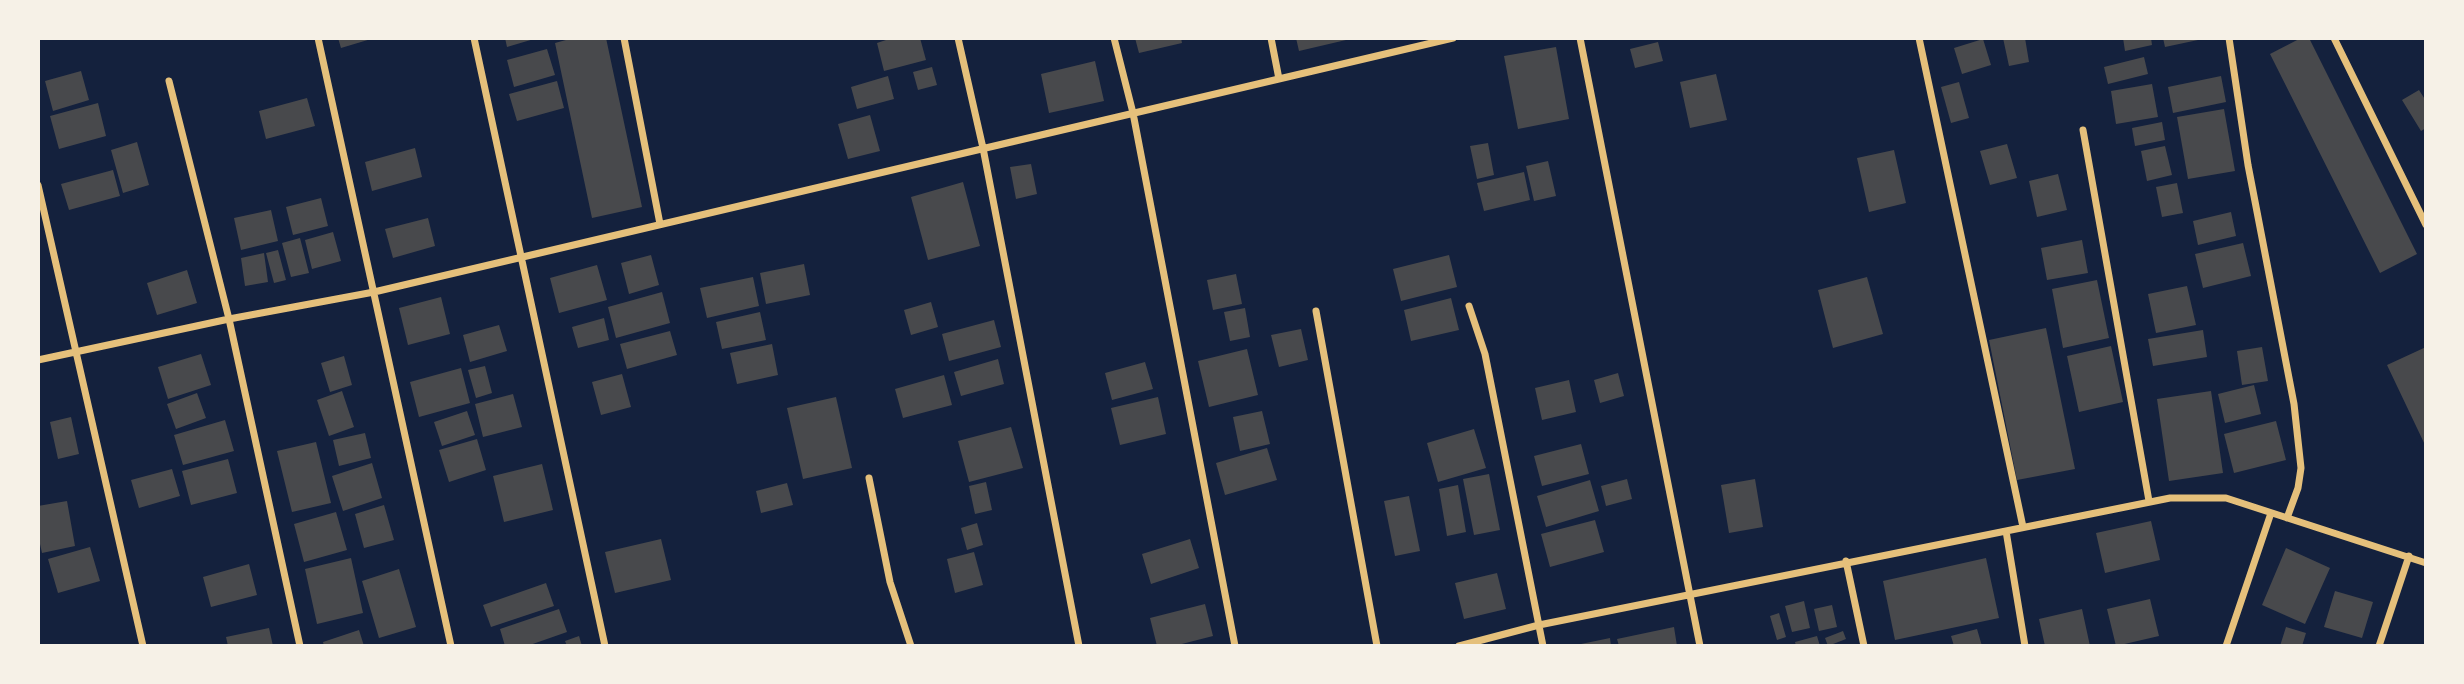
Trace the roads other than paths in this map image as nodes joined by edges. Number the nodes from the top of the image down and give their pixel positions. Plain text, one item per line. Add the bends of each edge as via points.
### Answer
1 (318, 38) edge
2 (474, 38) edge
3 (624, 38) edge
4 (958, 38) edge
5 (1114, 38) edge
6 (1271, 38) edge
7 (1452, 38) edge
8 (1580, 38) edge
9 (1919, 38) edge
10 (2229, 38) edge
11 (2334, 38) edge
12 (1433, 41) edge
13 (1279, 79) junction
14 (169, 81) dead end
15 (1133, 113) junction
16 (2083, 130) dead end
17 (982, 148) junction
18 (38, 185) edge
19 (660, 224) junction
20 (2426, 225) edge
21 (520, 257) junction
22 (373, 292) junction
23 (1469, 306) dead end
24 (1316, 311) dead end
25 (229, 319) junction
26 (77, 352) junction
27 (38, 360) edge
28 (869, 478) dead end
29 (2149, 501) junction
30 (2272, 513) junction
31 (2287, 519) junction
32 (2024, 527) junction
33 (2006, 531) junction
34 (2409, 556) junction
35 (1846, 561) junction
36 (2426, 563) edge
37 (1691, 596) junction
38 (1539, 625) junction
39 (143, 646) edge
40 (300, 646) edge
41 (452, 646) edge
42 (605, 646) edge
43 (911, 646) edge
44 (1079, 646) edge
45 (1235, 646) edge
46 (1377, 646) edge
47 (1459, 646) edge
48 (1543, 646) edge
49 (1700, 646) edge
50 (1864, 646) edge
51 (2025, 646) edge
52 (2225, 646) edge
53 (2379, 646) edge

1 - 22 street
2 - 21 street
3 - 19 street
4 - 17 street
5 - 15 street
6 - 13 street
7 - 12 street
8 - 37 street
9 - 32 street
10 - 31 street via 2295,416 2301,468
11 - 20 street
12 - 13 street
13 - 15 street
14 - 25 street
15 - 17 street
15 - 45 street
16 - 29 street
17 - 19 street
17 - 44 street
18 - 26 street
19 - 21 street
21 - 22 street
21 - 42 street
22 - 25 street
22 - 41 street
23 - 38 street via 1485,354
24 - 46 street
25 - 26 street
25 - 40 street
26 - 27 street
26 - 39 street
28 - 43 street via 890,582
29 - 30 street via 2226,498
29 - 32 street
30 - 31 street
30 - 52 street
31 - 34 street
32 - 33 street
33 - 35 street
33 - 51 street
34 - 36 street
34 - 53 street
35 - 37 street
35 - 50 street
37 - 38 street
37 - 49 street
38 - 47 street
38 - 48 street

